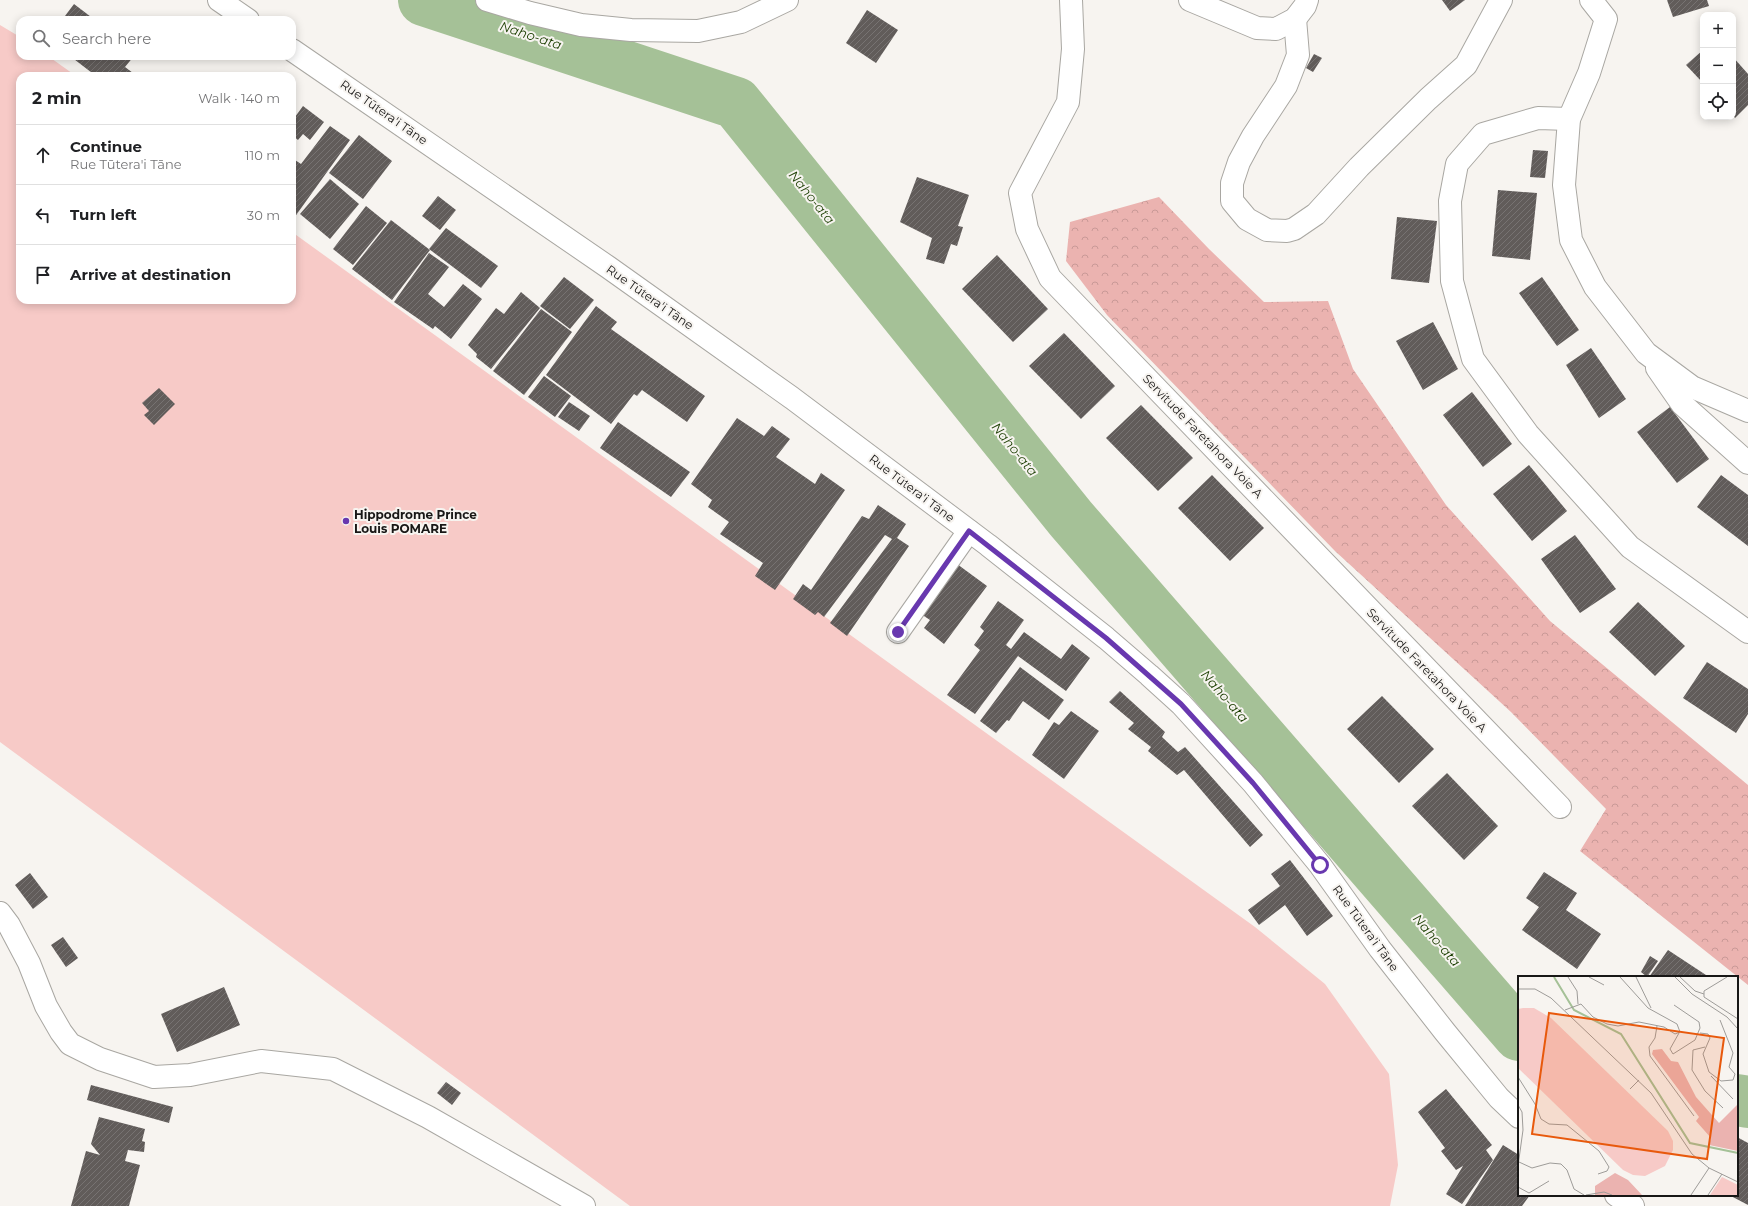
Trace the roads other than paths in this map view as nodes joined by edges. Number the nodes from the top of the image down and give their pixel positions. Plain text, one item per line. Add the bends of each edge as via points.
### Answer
1 (219, 0) edge
2 (487, 0) edge
3 (786, 0) edge
4 (1071, 0) edge
5 (1190, 0) edge
6 (1307, 0) edge
7 (1501, 0) edge
8 (1591, 0) edge
9 (242, 16) edge
10 (1295, 19) junction
11 (296, 53) edge
12 (1569, 119) junction
13 (1646, 353) junction
14 (1748, 411) edge
15 (1748, 463) edge
16 (969, 531) junction
17 (898, 632) dead end
18 (1748, 632) edge
19 (1560, 807) dead end
20 (0, 913) edge
21 (1518, 1116) edge
22 (1618, 1196) edge
23 (584, 1206) edge
24 (1633, 1206) edge

1 - 9 street
2 - 3 street via 581,25 631,30 698,31 741,22
4 - 19 street, Servitude Faretahora Voie A via 1073,49 1068,102 1020,193 1027,229 1050,278
5 - 10 street via 1258,28 1276,29
6 - 10 street
7 - 10 street via 1466,65 1359,167 1316,214 1294,229 1267,230 1247,219 1232,201 1232,183 1239,162 1253,136 1286,86 1298,55
8 - 12 street via 1606,19 1589,73
11 - 16 street, Rue Tūtera'i Tāne via 608,267 792,398
12 - 13 street via 1564,186 1571,240 1595,287
12 - 18 street via 1538,118 1483,134 1457,164 1450,201 1452,282 1473,358 1528,434 1630,547
13 - 14 street via 1692,387
13 - 15 street via 1682,404
16 - 17 street
16 - 21 street, Rue Tūtera'i Tāne via 1106,638 1181,704 1253,783 1320,865 1445,1032 1499,1098
20 - 23 street via 29,963 46,1006 70,1044 100,1059 154,1077 190,1075 261,1061 333,1069 428,1117
22 - 24 street

